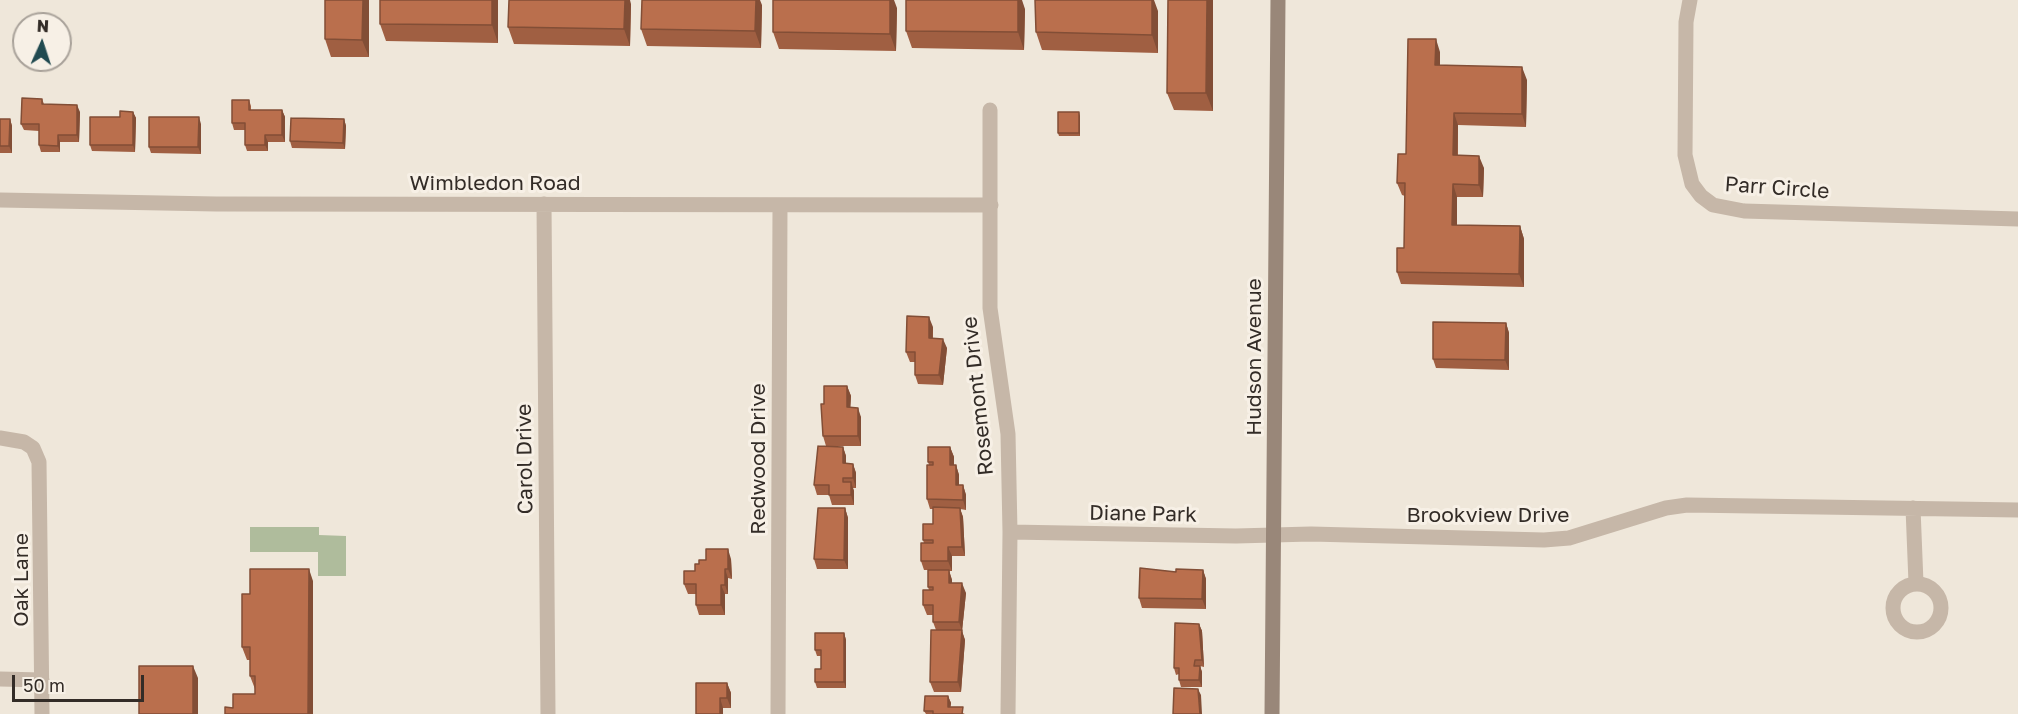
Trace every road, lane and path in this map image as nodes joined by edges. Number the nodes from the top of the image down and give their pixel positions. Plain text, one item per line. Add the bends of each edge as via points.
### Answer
1 (1278, 0) edge
2 (1690, 0) edge
3 (990, 110) dead end
4 (0, 200) edge
5 (544, 204) junction
6 (780, 205) junction
7 (991, 205) junction
8 (2018, 219) edge
9 (0, 438) edge
10 (1913, 508) junction
11 (2018, 510) edge
12 (1010, 532) junction
13 (1274, 534) junction
14 (1916, 584) dead end
15 (0, 679) edge
16 (42, 680) junction
17 (42, 714) edge
18 (548, 714) edge
19 (778, 714) edge
20 (1008, 714) edge
21 (1272, 714) edge

1 - 13 main road, Hudson Avenue
2 - 8 street, Parr Circle via 1686,22 1686,163 1692,184 1713,205 1744,211
3 - 7 street, Rosemont Drive
4 - 5 street, Wimbledon Road
5 - 6 street, Wimbledon Road
5 - 18 street, Carol Drive
6 - 7 street, Wimbledon Road
6 - 19 street, Redwood Drive
7 - 12 street, Rosemont Drive via 990,308 1008,434
9 - 16 street, Oak Lane via 24,442 33,448 42,478
10 - 11 street, Brookview Drive
10 - 13 street, Brookview Drive via 1687,505 1569,538 1544,540
10 - 14 street
12 - 13 street, Diane Park
12 - 20 street, Rosemont Drive
13 - 21 main road, Hudson Avenue
15 - 16 street
16 - 17 street, Oak Lane

